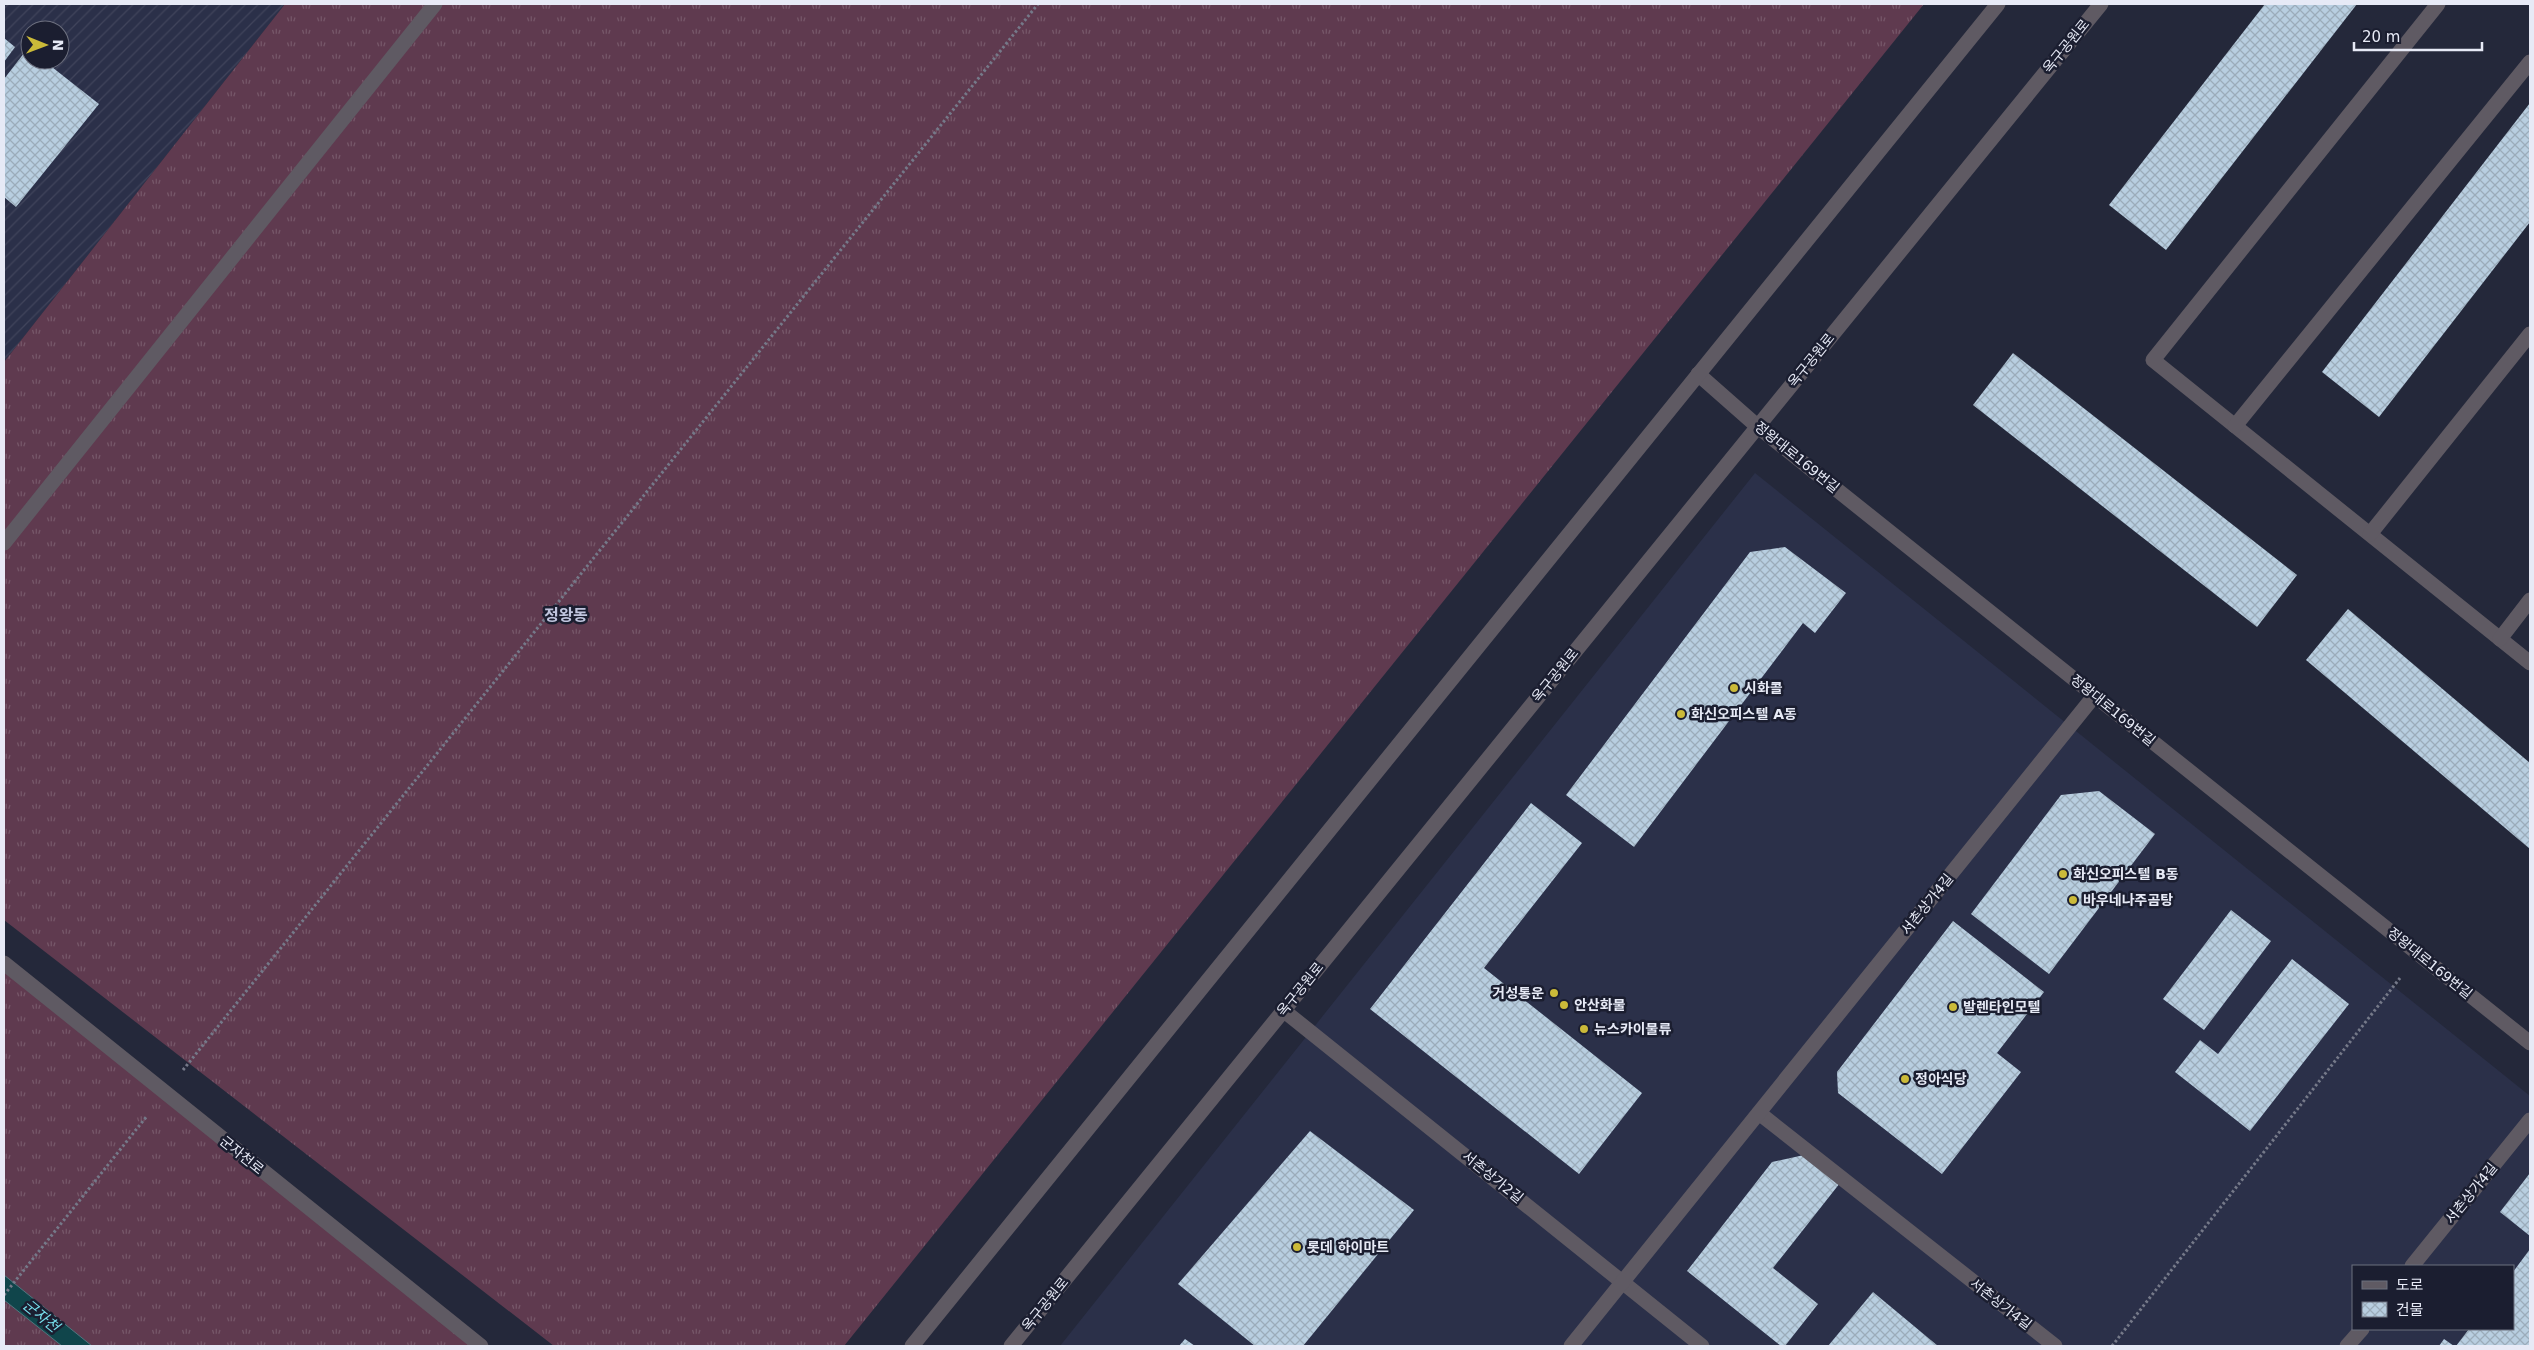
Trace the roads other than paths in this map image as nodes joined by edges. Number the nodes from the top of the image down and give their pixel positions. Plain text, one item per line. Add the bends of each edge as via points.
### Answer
1 (435, 4) edge
2 (1998, 4) edge
3 (2100, 4) edge
4 (2438, 4) edge
5 (2530, 62) edge
6 (2530, 334) edge
7 (1698, 374) junction
8 (1758, 426) junction
9 (2235, 426) junction
10 (2370, 534) junction
11 (4, 544) edge
12 (2530, 600) edge
13 (2500, 639) junction
14 (2530, 663) edge
15 (2095, 695) junction
16 (4, 963) edge
17 (1283, 1010) junction
18 (2530, 1043) edge
19 (1759, 1114) junction
20 (2530, 1120) edge
21 (2413, 1265) edge
22 (1624, 1281) junction
23 (2361, 1330) edge
24 (481, 1346) edge
25 (912, 1346) edge
26 (1011, 1346) edge
27 (1571, 1346) edge
28 (1702, 1346) edge
29 (2055, 1346) edge
30 (2347, 1346) edge

1 - 11 street
2 - 7 street
3 - 8 street, 옥구공원로
4 - 9 street via 2153,360
5 - 9 street
6 - 10 street
7 - 8 street, 정왕대로169번길
7 - 25 street
8 - 15 street, 정왕대로169번길
8 - 17 street, 옥구공원로
9 - 10 street
10 - 13 street
12 - 13 street
13 - 14 street
15 - 18 street, 정왕대로169번길
15 - 19 street, 서촌상가4길
16 - 24 street, 군자천로
17 - 22 street, 서촌상가2길
17 - 26 street, 옥구공원로
19 - 22 street, 서촌상가4길
19 - 29 street, 서촌상가4길
20 - 21 street, 서촌상가4길
22 - 27 street, 서촌상가4길
22 - 28 street, 서촌상가2길
23 - 30 street

